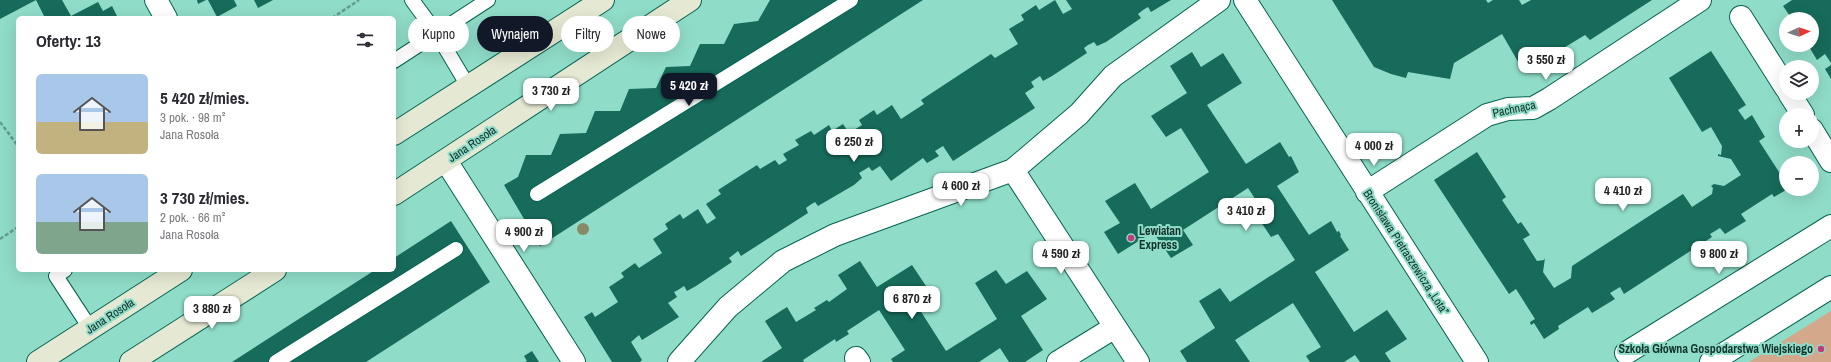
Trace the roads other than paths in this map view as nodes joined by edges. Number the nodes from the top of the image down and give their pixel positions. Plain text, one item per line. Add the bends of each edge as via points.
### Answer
1 (156, 0) edge
2 (412, 0) edge
3 (488, 0) edge
4 (603, 0) edge
5 (690, 0) edge
6 (851, 0) edge
7 (1219, 0) edge
8 (1246, 0) edge
9 (1700, 0) edge
10 (165, 16) edge
11 (424, 16) edge
12 (464, 16) edge
13 (1742, 17) dead end
14 (408, 52) edge
15 (448, 52) edge
16 (396, 60) edge
17 (1779, 77) edge
18 (468, 86) junction
19 (396, 133) edge
20 (1819, 141) edge
21 (446, 161) junction
22 (1831, 161) edge
23 (1013, 170) junction
24 (1367, 192) junction
25 (396, 193) edge
26 (538, 194) dead end
27 (1831, 226) edge
28 (456, 249) dead end
29 (178, 272) edge
30 (272, 272) edge
31 (60, 273) edge
32 (1831, 287) edge
33 (1115, 327) junction
34 (90, 328) junction
35 (1626, 353) dead end
36 (38, 362) edge
37 (131, 362) edge
38 (276, 362) edge
39 (574, 362) edge
40 (679, 362) edge
41 (1058, 362) edge
42 (1138, 362) edge
43 (1477, 362) edge
44 (1711, 362) edge

1 - 10 street
2 - 11 lane
3 - 12 lane
4 - 18 street
5 - 21 street, Jana Rosoła
6 - 26 lane
7 - 23 street via 1113,76 1078,114
8 - 24 street, Bronisława Pietraszewicza „Lota”
9 - 24 street, Pachnąca via 1549,99 1533,108 1508,109 1487,115
13 - 17 street
14 - 16 lane
15 - 18 lane
18 - 19 street
20 - 22 street
21 - 25 street, Jana Rosoła
21 - 39 street
23 - 33 street
23 - 40 street via 835,236 783,261 728,307
24 - 43 street, Bronisława Pietraszewicza „Lota”
27 - 35 street
28 - 38 lane
29 - 34 street, Jana Rosoła
30 - 37 street
31 - 34 lane
32 - 44 street
33 - 41 street
33 - 42 street
34 - 36 street, Jana Rosoła

